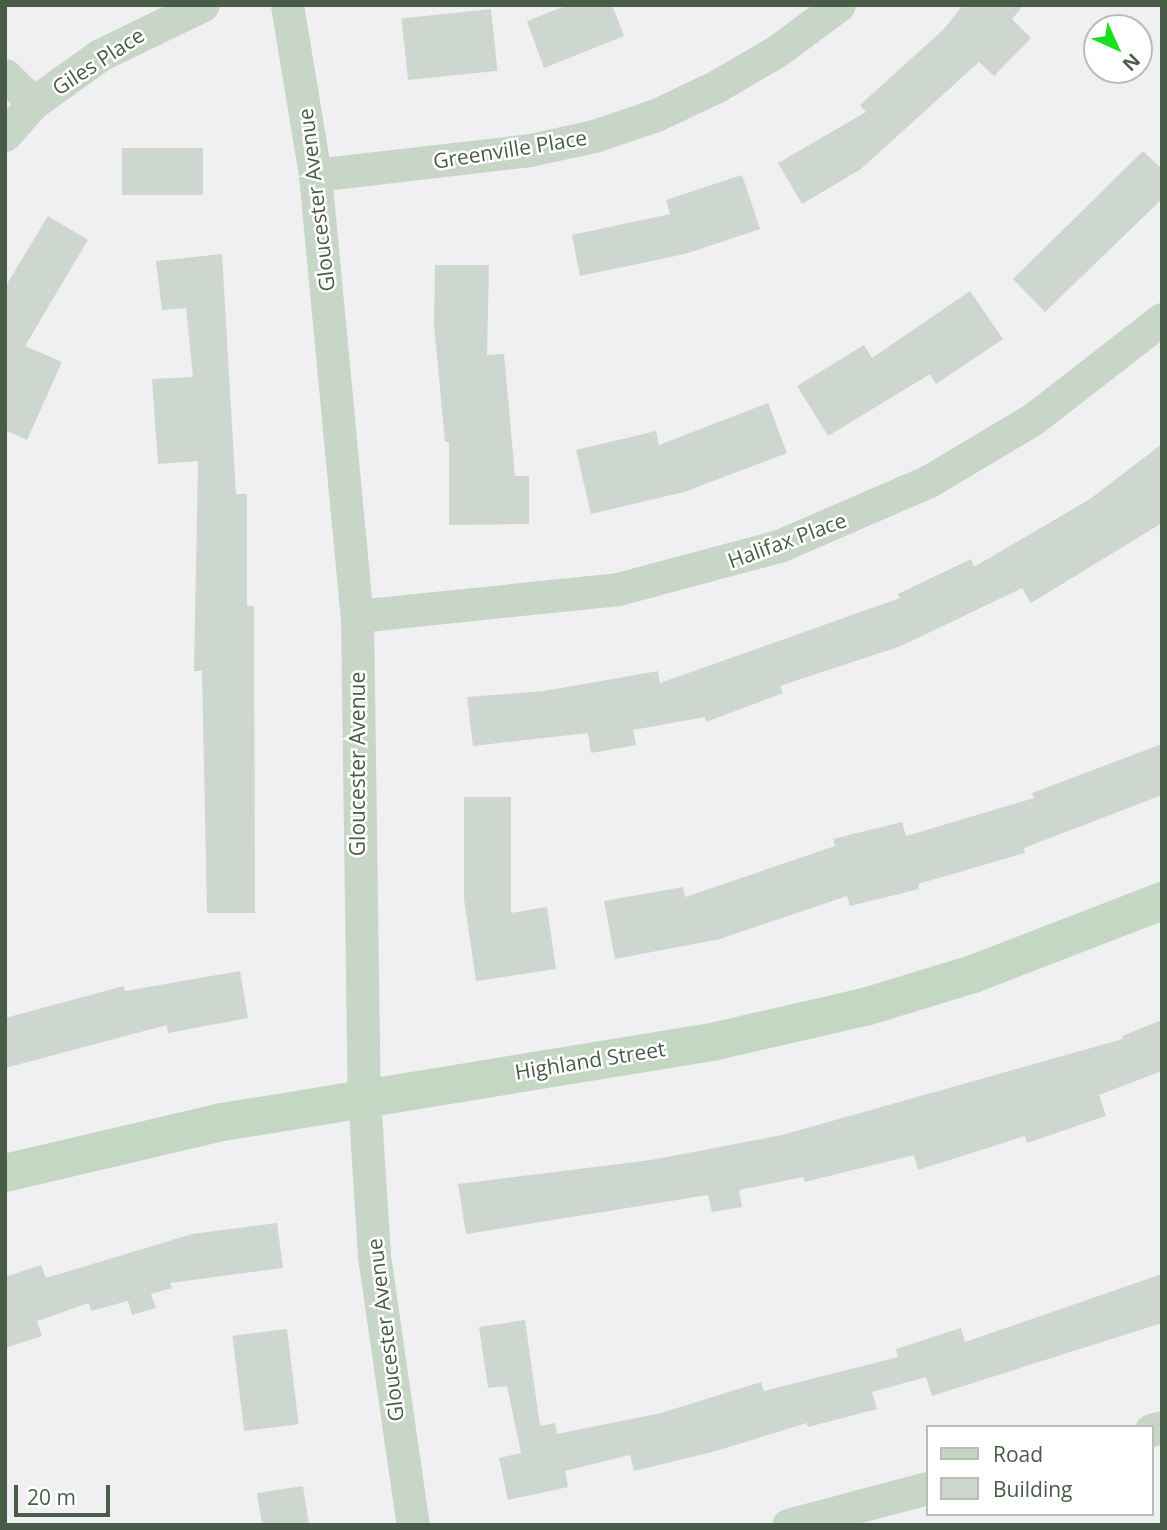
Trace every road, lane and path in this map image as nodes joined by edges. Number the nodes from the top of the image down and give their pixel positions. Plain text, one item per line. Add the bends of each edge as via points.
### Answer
1 (203, 5) edge
2 (287, 5) edge
3 (839, 5) edge
4 (5, 75) edge
5 (33, 103) junction
6 (5, 135) edge
7 (315, 174) junction
8 (1162, 318) edge
9 (357, 616) junction
10 (1162, 901) edge
11 (364, 1097) junction
12 (5, 1173) edge
13 (926, 1488) edge
14 (413, 1525) edge
15 (788, 1525) edge

1 - 5 street, Giles Place via 128,38
2 - 7 street, Gloucester Avenue
3 - 7 street, Greenville Place via 777,51 718,86 656,115 594,136 530,150
4 - 5 street
5 - 6 street, Giles Place
7 - 9 street, Gloucester Avenue
8 - 9 street, Halifax Place via 1021,426 929,481 779,546 618,589
9 - 11 street, Gloucester Avenue
10 - 11 street, Highland Street via 973,974 866,1007 716,1041
11 - 12 street, Highland Street via 223,1122
11 - 14 street, Gloucester Avenue via 374,1256
13 - 15 street

